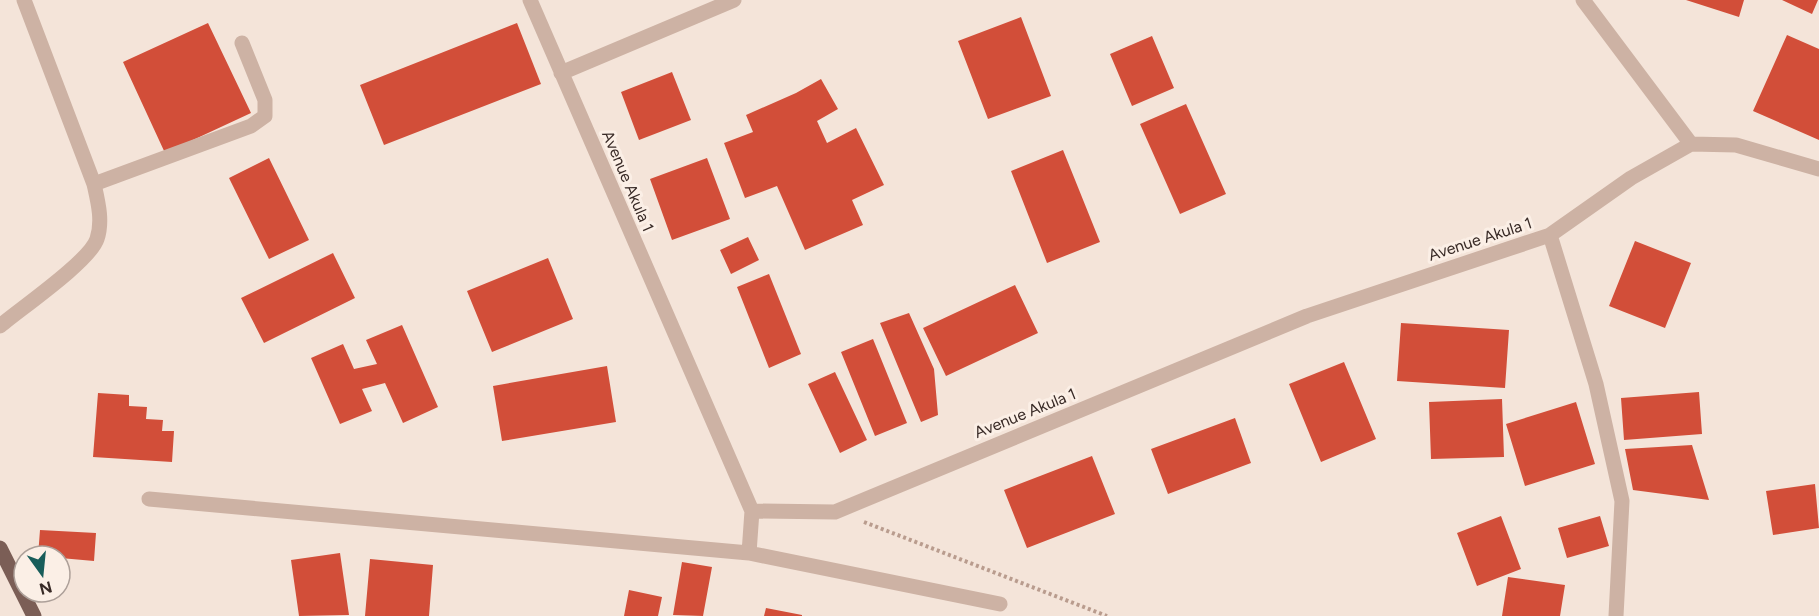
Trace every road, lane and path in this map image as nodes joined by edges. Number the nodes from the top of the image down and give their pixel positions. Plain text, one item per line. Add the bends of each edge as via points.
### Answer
1 (24, 0) edge
2 (530, 0) edge
3 (734, 0) edge
4 (1583, 0) edge
5 (242, 44) dead end
6 (561, 73) junction
7 (1691, 144) junction
8 (1819, 169) edge
9 (94, 184) junction
10 (1550, 235) junction
11 (0, 326) edge
12 (149, 499) dead end
13 (752, 511) junction
14 (835, 512) junction
15 (0, 548) edge
16 (749, 553) junction
17 (1000, 604) dead end
18 (34, 616) edge
19 (1107, 616) edge
20 (1616, 616) edge

1 - 9 street
2 - 6 street, Avenue Akula 1
3 - 6 street
4 - 7 street
5 - 9 street via 265,100 265,116 251,126
6 - 13 street, Avenue Akula 1
7 - 8 street via 1736,145
7 - 10 street, Avenue Akula 1 via 1631,178
9 - 11 street via 100,215 97,240 81,260
10 - 14 street, Avenue Akula 1 via 1307,316
10 - 20 street via 1596,384 1622,501
12 - 16 street
13 - 14 street, Avenue Akula 1
13 - 16 street
14 - 19 path
15 - 18 main road
16 - 17 street

